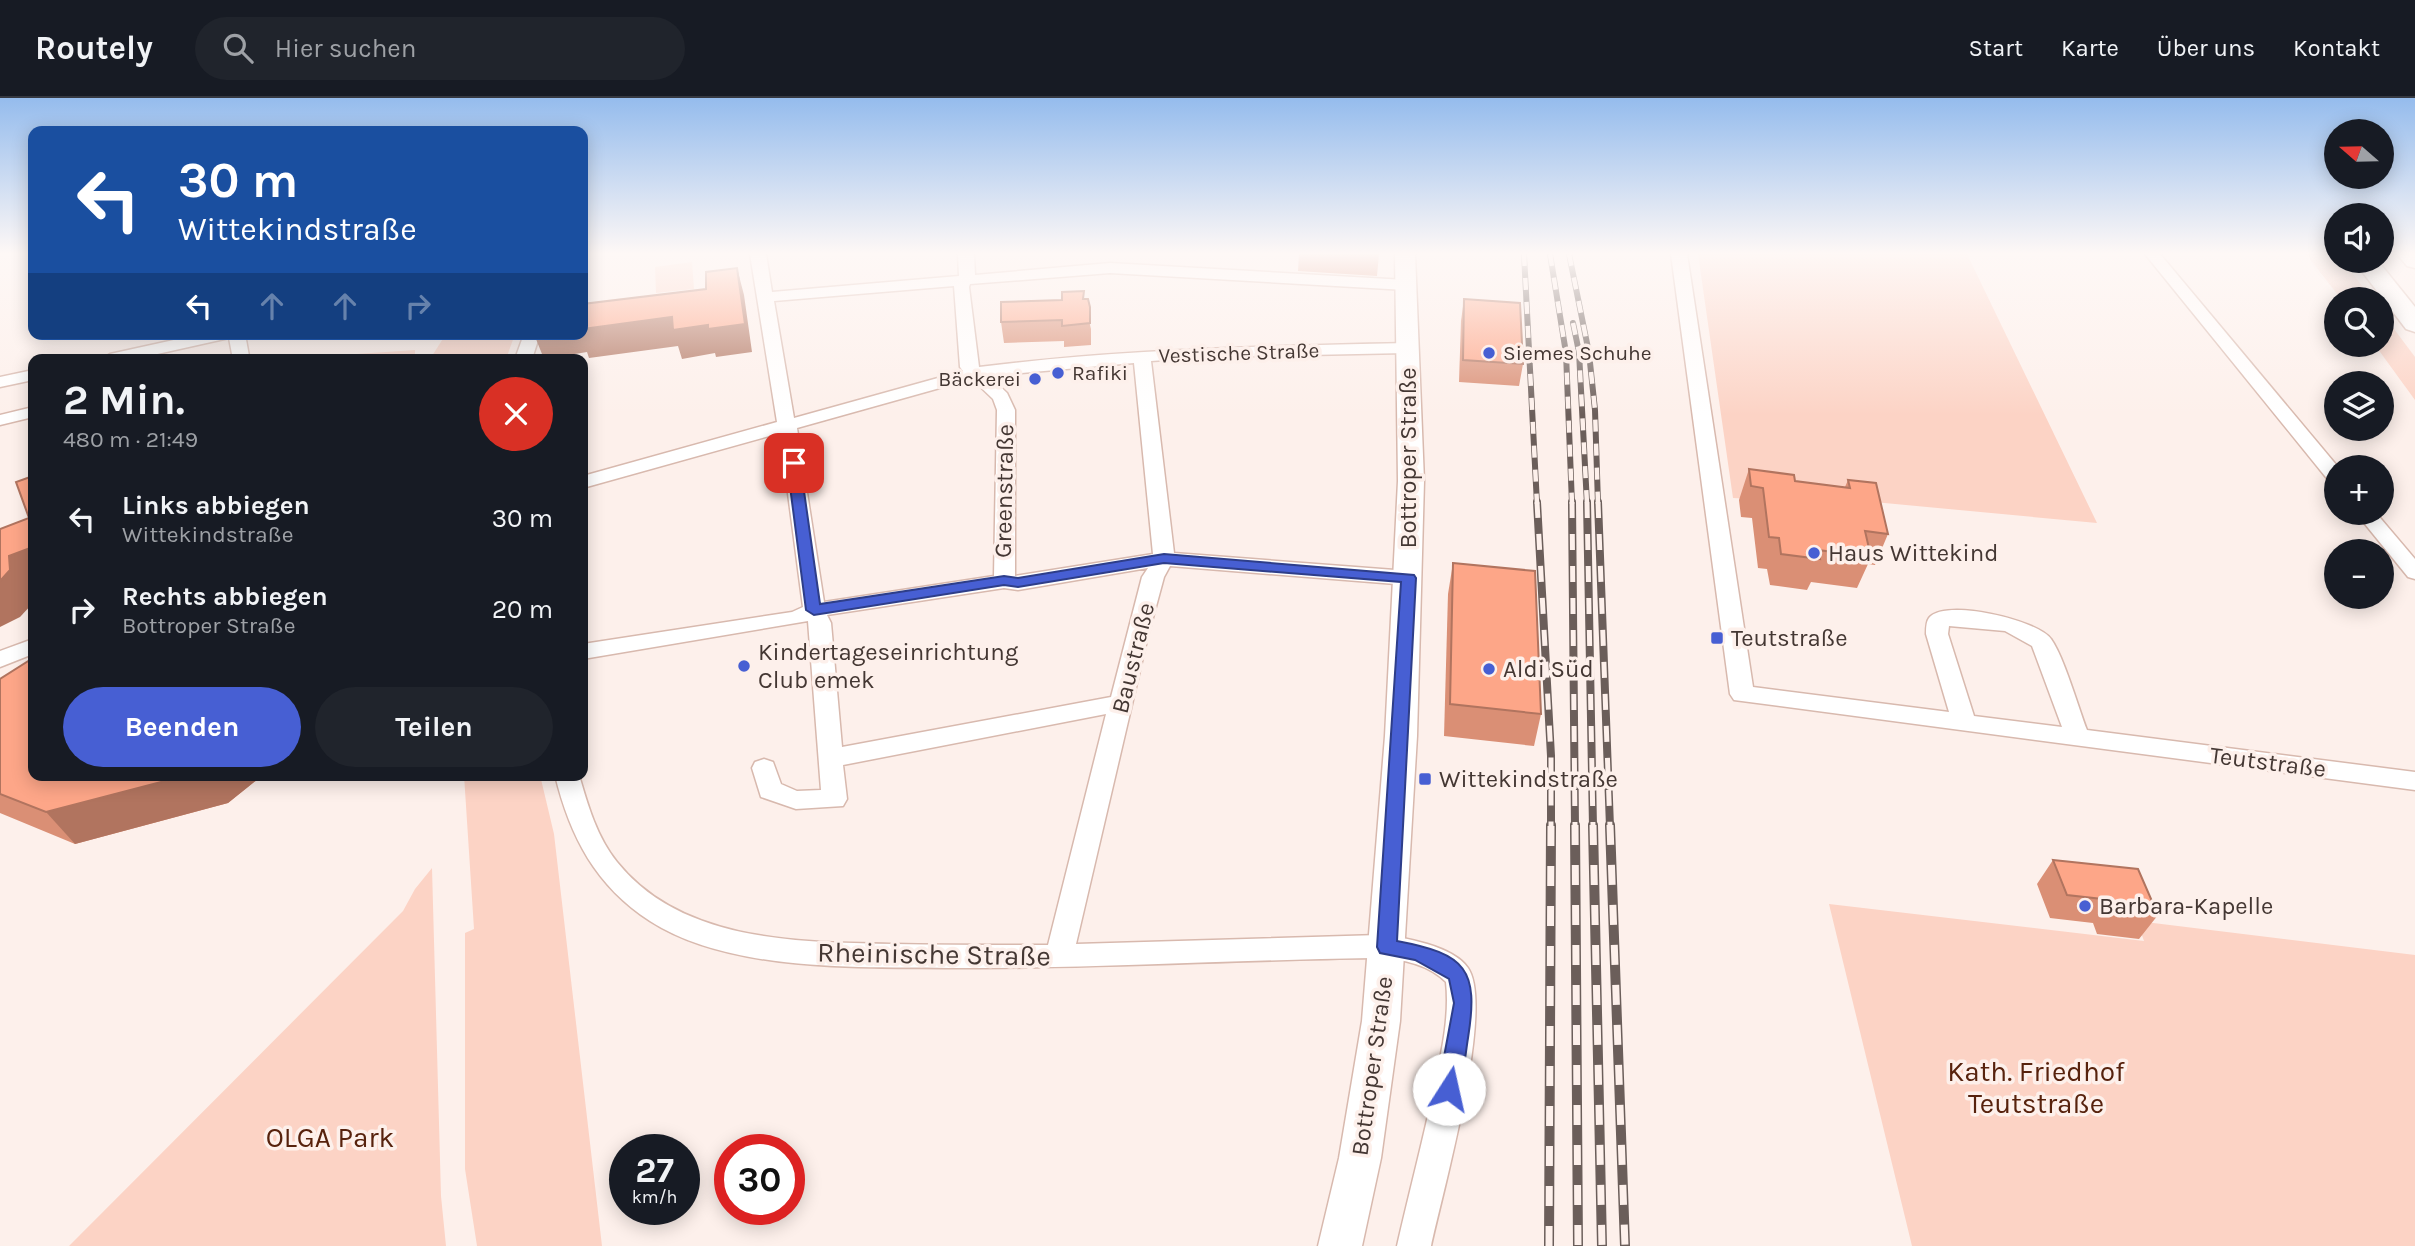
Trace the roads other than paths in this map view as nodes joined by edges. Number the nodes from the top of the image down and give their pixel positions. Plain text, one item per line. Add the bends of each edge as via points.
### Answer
1 (767, 308) edge
2 (963, 308) edge
3 (1406, 308) edge
4 (1687, 308) edge
5 (2196, 308) edge
6 (2402, 308) edge
7 (2415, 324) edge
8 (197, 340) edge
9 (1407, 348) junction
10 (133, 354) edge
11 (1142, 357) junction
12 (974, 373) junction
13 (28, 376) edge
14 (0, 382) edge
15 (28, 413) edge
16 (0, 420) edge
17 (787, 426) junction
18 (2324, 462) edge
19 (588, 481) edge
20 (2376, 525) edge
21 (1164, 559) junction
22 (2415, 572) edge
23 (1408, 578) junction
24 (1004, 581) junction
25 (814, 610) junction
26 (28, 648) edge
27 (588, 651) edge
28 (0, 659) edge
29 (1742, 694) joint
30 (1120, 703) junction
31 (1964, 722) junction
32 (2078, 737) junction
33 (832, 758) junction
34 (764, 768) dead end
35 (570, 781) edge
36 (2415, 781) edge
37 (1387, 947) junction
38 (1059, 957) junction
39 (1340, 1246) edge
40 (1414, 1246) edge

1 - 17 street
2 - 12 street via 969,367
3 - 9 main road, Bottroper Straße
4 - 29 street
5 - 18 street
6 - 7 highway
8 - 10 street
9 - 11 street, Vestische Straße
9 - 23 main road, Bottroper Straße via 1411,446
11 - 12 street, Vestische Straße
11 - 21 street
12 - 17 street, Vestische Straße
12 - 24 street, Greenstraße via 1001,397 1006,410
13 - 14 street
15 - 16 street
17 - 19 street, Vestische Straße
17 - 25 street
20 - 22 street
21 - 23 street
21 - 24 street via 1018,583
21 - 30 street, Baustraße via 1153,577
23 - 37 main road, Bottroper Straße
24 - 25 street
25 - 27 street via 797,618
25 - 33 street via 820,623
26 - 28 street
29 - 31 street, Teutstraße
30 - 33 street
30 - 38 street, Baustraße
31 - 32 street, Teutstraße
31 - 32 street via 1937,634 1938,621 1943,619 2013,625 2035,634
32 - 36 street, Teutstraße
33 - 34 street via 834,799 796,800 770,790
35 - 38 street, Rheinische Straße via 589,839 613,876 648,906 704,932 746,944 839,954
37 - 38 street, Rheinische Straße
37 - 39 main road, Bottroper Straße via 1372,1086
37 - 40 street via 1419,953 1452,969 1464,991 1449,1089

